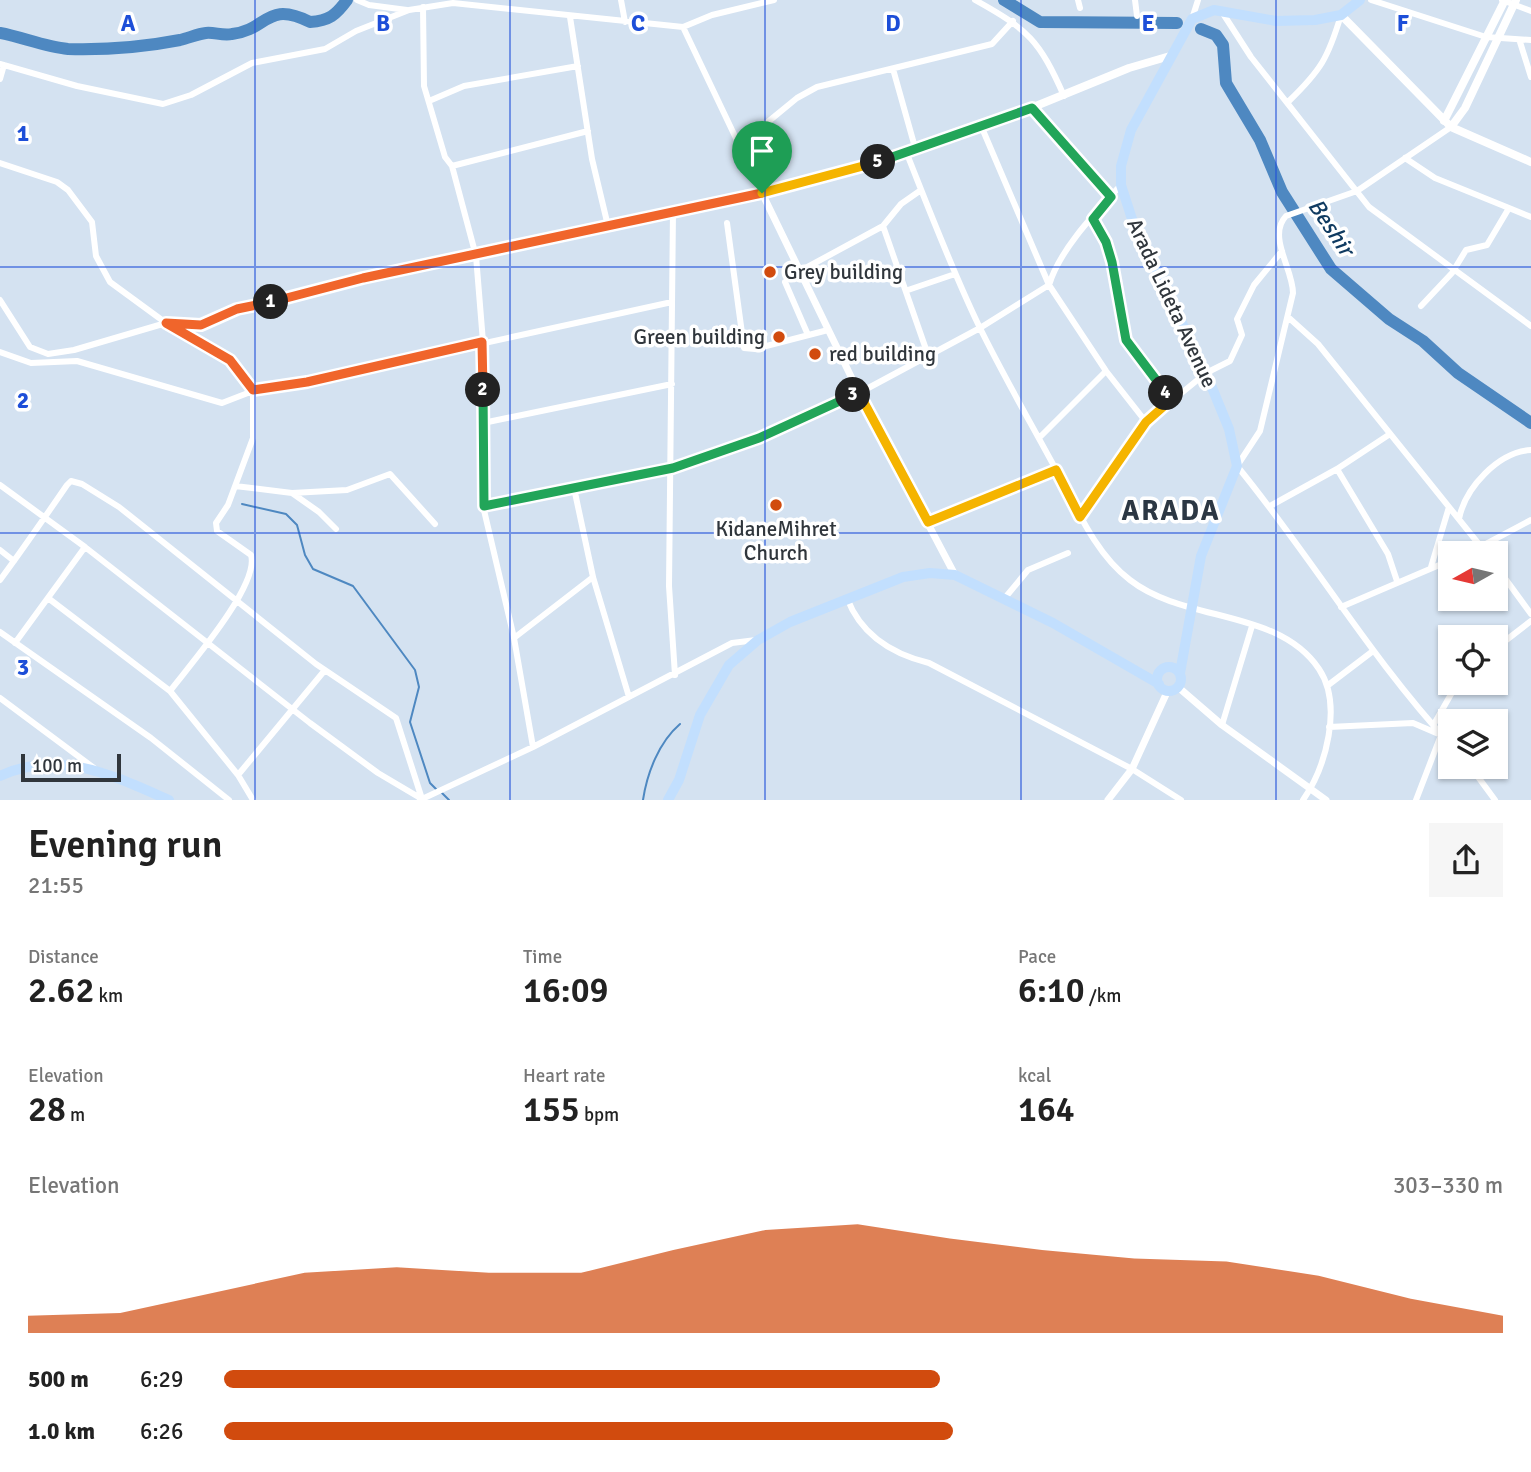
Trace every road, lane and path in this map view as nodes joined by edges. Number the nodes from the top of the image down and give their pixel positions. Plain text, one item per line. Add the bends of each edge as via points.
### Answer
1 (357, 0) edge
2 (621, 0) edge
3 (774, 0) edge
4 (975, 0) edge
5 (1078, 0) edge
6 (1135, 0) edge
7 (1198, 0) edge
8 (1360, 0) edge
9 (1371, 0) edge
10 (1504, 0) edge
11 (1514, 3) edge
12 (423, 7) junction
13 (1080, 8) dead end
14 (409, 10) junction
15 (1222, 11) junction
16 (1531, 11) edge
17 (1341, 15) junction
18 (1137, 16) dead end
19 (570, 17) junction
20 (1192, 19) junction
21 (1013, 21) junction
22 (625, 22) junction
23 (683, 27) junction
24 (1486, 37) junction
25 (1497, 39) junction
26 (1531, 40) edge
27 (1520, 42) junction
28 (1170, 56) junction
29 (2, 65) edge
30 (578, 66) junction
31 (893, 69) junction
32 (1531, 77) edge
33 (0, 79) edge
34 (1064, 96) junction
35 (429, 101) junction
36 (1289, 102) junction
37 (1032, 108) junction
38 (1448, 124) junction
39 (982, 128) junction
40 (588, 131) junction
41 (741, 144) junction
42 (912, 152) junction
43 (1405, 158) junction
44 (1531, 162) edge
45 (0, 163) edge
46 (452, 166) junction
47 (1121, 185) junction
48 (921, 190) junction
49 (1357, 191) junction
50 (762, 193) junction
51 (1111, 197) junction
52 (1510, 208) junction
53 (673, 211) junction
54 (1531, 217) edge
55 (1093, 219) junction
56 (727, 223) dead end
57 (608, 226) junction
58 (883, 226) junction
59 (1282, 251) junction
60 (476, 256) junction
61 (1453, 267) junction
62 (800, 271) junction
63 (955, 274) junction
64 (785, 282) dead end
65 (1049, 285) junction
66 (908, 290) junction
67 (0, 300) edge
68 (672, 302) junction
69 (1421, 306) dead end
70 (1288, 317) junction
71 (166, 323) junction
72 (201, 325) joint
73 (1531, 326) edge
74 (980, 328) junction
75 (828, 330) junction
76 (808, 335) junction
77 (482, 342) junction
78 (0, 352) edge
79 (928, 355) junction
80 (1106, 372) junction
81 (1206, 373) junction
82 (672, 383) junction
83 (253, 391) junction
84 (859, 393) junction
85 (1172, 399) junction
86 (1146, 422) junction
87 (483, 423) junction
88 (1390, 434) junction
89 (1039, 438) junction
90 (1531, 450) edge
91 (1237, 466) junction
92 (673, 468) junction
93 (1337, 469) junction
94 (1056, 470) junction
95 (0, 485) edge
96 (235, 486) junction
97 (574, 488) junction
98 (292, 493) junction
99 (484, 506) junction
100 (1270, 506) junction
101 (1449, 507) junction
102 (1080, 517) junction
103 (43, 519) junction
104 (1459, 519) junction
105 (1531, 520) edge
106 (928, 522) junction
107 (435, 524) dead end
108 (336, 530) dead end
109 (1477, 541) edge
110 (1498, 541) edge
111 (85, 547) junction
112 (0, 551) edge
113 (1068, 553) dead end
114 (14, 561) junction
115 (1438, 565) edge
116 (1432, 567) junction
117 (955, 575) junction
118 (593, 577) junction
119 (0, 580) edge
120 (1397, 582) junction
121 (1508, 582) edge
122 (48, 598) junction
123 (847, 598) junction
124 (1004, 599) junction
125 (236, 601) junction
126 (1189, 607) junction
127 (1341, 607) junction
128 (1531, 614) edge
129 (1531, 621) edge
130 (1252, 626) junction
131 (0, 632) edge
132 (514, 638) junction
133 (1508, 639) edge
134 (758, 640) junction
135 (207, 642) junction
136 (15, 643) junction
137 (1183, 644) junction
138 (1373, 651) junction
139 (1131, 666) junction
140 (1164, 668) junction
141 (325, 670) junction
142 (1180, 673) junction
143 (674, 675) junction
144 (1327, 686) junction
145 (1168, 687) junction
146 (170, 691) junction
147 (1451, 695) edge
148 (629, 697) junction
149 (0, 698) edge
150 (294, 710) junction
151 (1434, 724) junction
152 (1222, 725) junction
153 (1329, 727) junction
154 (1438, 730) edge
155 (1438, 734) edge
156 (1438, 743) edge
157 (533, 747) junction
158 (95, 769) junction
159 (1132, 769) junction
160 (2, 772) edge
161 (238, 775) junction
162 (1480, 779) edge
163 (1310, 790) junction
164 (421, 799) edge
165 (169, 800) edge
166 (229, 800) edge
167 (253, 800) edge
168 (668, 800) edge
169 (1108, 800) edge
170 (1181, 800) edge
171 (1303, 800) edge
172 (1326, 800) edge
173 (1416, 800) edge
174 (1495, 800) edge

1 - 14 street
2 - 22 street
3 - 23 street
4 - 21 street
5 - 13 street
6 - 18 street
7 - 20 street
8 - 17 highway
9 - 24 street
10 - 11 street
10 - 24 main road
11 - 16 street
11 - 25 main road
12 - 14 street
12 - 19 street via 453,3
12 - 35 street via 422,71
14 - 29 street via 325,49 251,63 191,95 163,104
15 - 17 highway via 1276,21
15 - 20 highway
15 - 36 street via 1251,57
17 - 36 street via 1330,52 1317,74
17 - 38 main road
19 - 22 street
19 - 30 street
20 - 28 highway, Arada Lideta Avenue
21 - 31 street via 992,44
21 - 34 street via 1033,39
22 - 23 street
23 - 41 street
24 - 25 street
24 - 38 main road
25 - 27 street
25 - 38 main road via 1465,108
26 - 27 street
27 - 32 street
28 - 34 main road
28 - 47 highway, Arada Lideta Avenue via 1130,130
29 - 33 street
30 - 35 street via 464,86
30 - 40 street
31 - 41 street via 817,87 797,97
31 - 42 street
34 - 37 main road
35 - 46 street via 445,158
36 - 49 street
37 - 39 main road
37 - 51 street
38 - 43 street
38 - 44 main road
39 - 42 main road
39 - 65 street
40 - 46 street
40 - 57 street
41 - 50 street
42 - 48 street
42 - 50 main road
43 - 49 street
43 - 52 street via 1435,178
45 - 71 street via 68,190 92,222 96,256 110,282
46 - 60 street
47 - 51 street
47 - 81 highway, Arada Lideta Avenue via 1132,219
48 - 58 street via 901,204
48 - 63 street
49 - 59 street via 1286,216 1278,228
49 - 61 street via 1382,219
50 - 53 main road
50 - 62 street
51 - 55 street
52 - 54 street
52 - 61 street via 1488,245 1466,250
53 - 57 main road
53 - 68 street
55 - 65 street via 1053,271
55 - 85 street via 1112,262 1126,340
56 - 76 street via 744,348
57 - 60 main road
58 - 62 street
58 - 66 street
59 - 70 street via 1293,278
59 - 81 street via 1254,285 1237,319 1242,335 1230,361
60 - 72 main road via 237,309
60 - 77 street
61 - 69 street
61 - 73 street
62 - 75 street
63 - 66 street
63 - 74 street
64 - 76 street
65 - 74 street
65 - 80 street
66 - 79 street
67 - 71 street via 30,347 48,354 74,351
68 - 77 street
68 - 82 street
70 - 88 street via 1318,344
70 - 91 street via 1260,431
71 - 72 street
71 - 83 street via 230,360
74 - 79 street
74 - 89 street
75 - 76 street
75 - 84 street
77 - 83 street
77 - 87 street
78 - 83 street via 32,363 77,361 222,403
79 - 84 street
80 - 86 street
80 - 89 street
81 - 85 street
81 - 91 highway, Arada Lideta Avenue via 1229,429
82 - 87 street
82 - 92 street
83 - 96 street via 253,438
84 - 92 street via 759,438
84 - 106 street
85 - 86 street
86 - 102 street
87 - 99 street
88 - 93 street
88 - 101 street
89 - 94 street
90 - 104 street via 1506,457 1487,472 1462,503
91 - 100 street
91 - 126 highway via 1202,556
92 - 97 street
92 - 143 street via 669,586
93 - 100 street
93 - 120 street via 1388,554
94 - 102 street
94 - 106 street
95 - 103 street
96 - 98 street
96 - 125 street via 216,523 217,531 242,547 253,562
97 - 99 street
97 - 118 street
98 - 107 street via 346,490 390,474
98 - 108 street
99 - 132 street
100 - 127 street
101 - 104 street
101 - 116 street
102 - 126 street via 1130,581
103 - 111 street
103 - 114 street
103 - 125 street via 71,481 82,484 120,507
104 - 109 street
105 - 110 street
106 - 117 street
111 - 122 street
111 - 135 street
112 - 114 street
113 - 124 street via 1028,570
114 - 119 street
115 - 116 street
116 - 120 street
117 - 123 highway via 902,577
117 - 124 highway
118 - 132 street
118 - 148 street
120 - 127 street
121 - 128 street
122 - 136 street
122 - 146 street
123 - 134 highway
123 - 159 street via 873,637 904,657 929,663
124 - 139 highway
125 - 135 street
125 - 141 street
126 - 130 street
126 - 137 highway
127 - 138 street
129 - 133 street
130 - 144 street via 1297,646 1320,670
130 - 152 street
131 - 136 street
132 - 157 street
134 - 143 street via 732,643
134 - 168 highway via 729,665 713,688
135 - 146 street
135 - 150 street
136 - 166 street
137 - 140 highway
137 - 142 highway
138 - 144 street
138 - 151 street
139 - 140 highway
139 - 145 highway
140 - 142 highway
140 - 145 highway via 1158,674
141 - 150 street
141 - 164 street via 396,718
142 - 145 highway
143 - 148 street
144 - 153 street
145 - 152 street
145 - 159 street
146 - 161 street
147 - 151 street
148 - 157 street
149 - 158 street
150 - 161 street
150 - 164 street
151 - 154 street
152 - 163 street
153 - 155 street via 1413,723
153 - 163 street
156 - 173 street
157 - 164 street
158 - 160 highway via 47,764
158 - 165 highway
159 - 169 street
159 - 170 street
161 - 167 street
162 - 174 street
163 - 171 street
163 - 172 street

